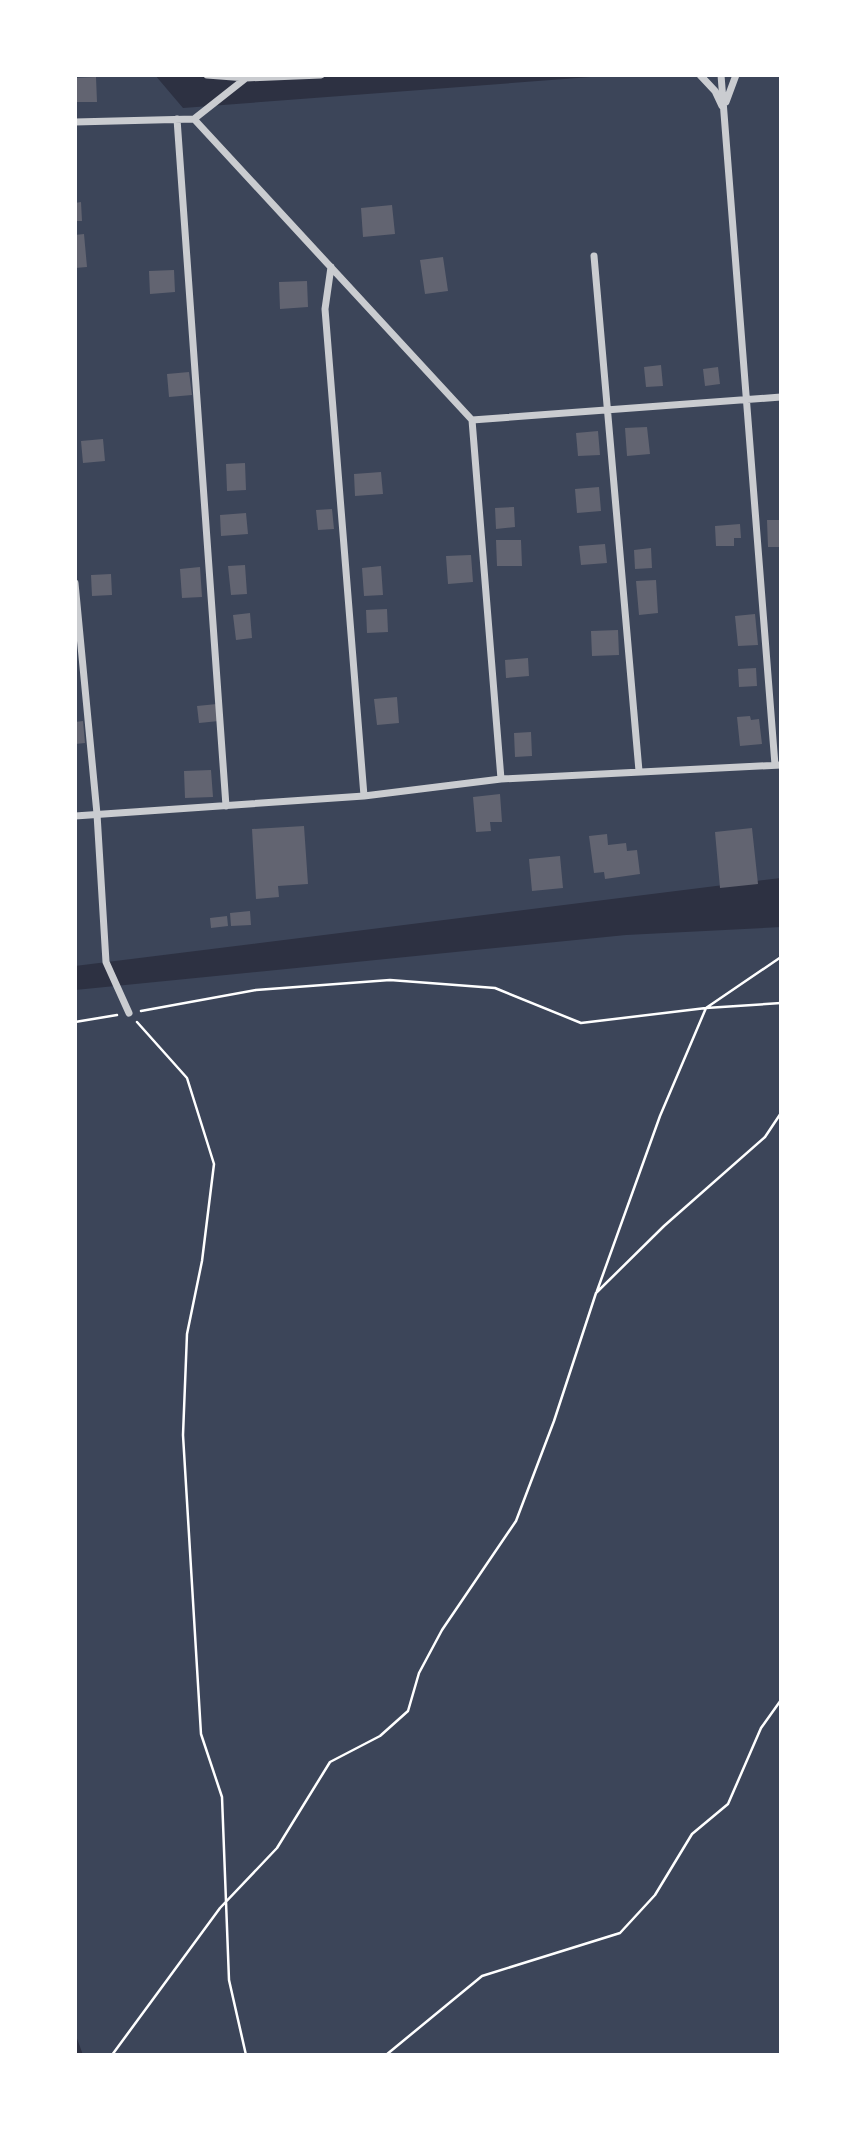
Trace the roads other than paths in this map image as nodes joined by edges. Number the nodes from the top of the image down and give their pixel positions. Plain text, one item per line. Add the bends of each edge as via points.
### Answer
1 (207, 75) edge
2 (321, 75) edge
3 (701, 75) edge
4 (721, 75) edge
5 (736, 75) edge
6 (246, 78) junction
7 (724, 109) junction
8 (177, 119) junction
9 (194, 119) junction
10 (75, 122) edge
11 (594, 256) dead end
12 (331, 267) junction
13 (781, 397) edge
14 (747, 400) junction
15 (608, 410) junction
16 (472, 420) junction
17 (75, 583) edge
18 (778, 765) edge
19 (639, 771) junction
20 (501, 779) junction
21 (364, 796) junction
22 (226, 806) junction
23 (97, 814) junction
24 (75, 816) edge
25 (129, 1013) road end

1 - 6 street
2 - 6 street
3 - 7 street
4 - 7 street
5 - 7 street
6 - 9 street
7 - 14 street
8 - 9 street
8 - 10 street
8 - 22 street
9 - 12 street
11 - 15 street
12 - 16 street
12 - 21 street via 325,309
13 - 14 street
14 - 15 street
14 - 18 street
15 - 16 street
15 - 19 street
16 - 20 street
17 - 23 street
18 - 19 street
19 - 20 street
20 - 21 street
21 - 22 street
22 - 23 street
23 - 24 street
23 - 25 street via 106,962

